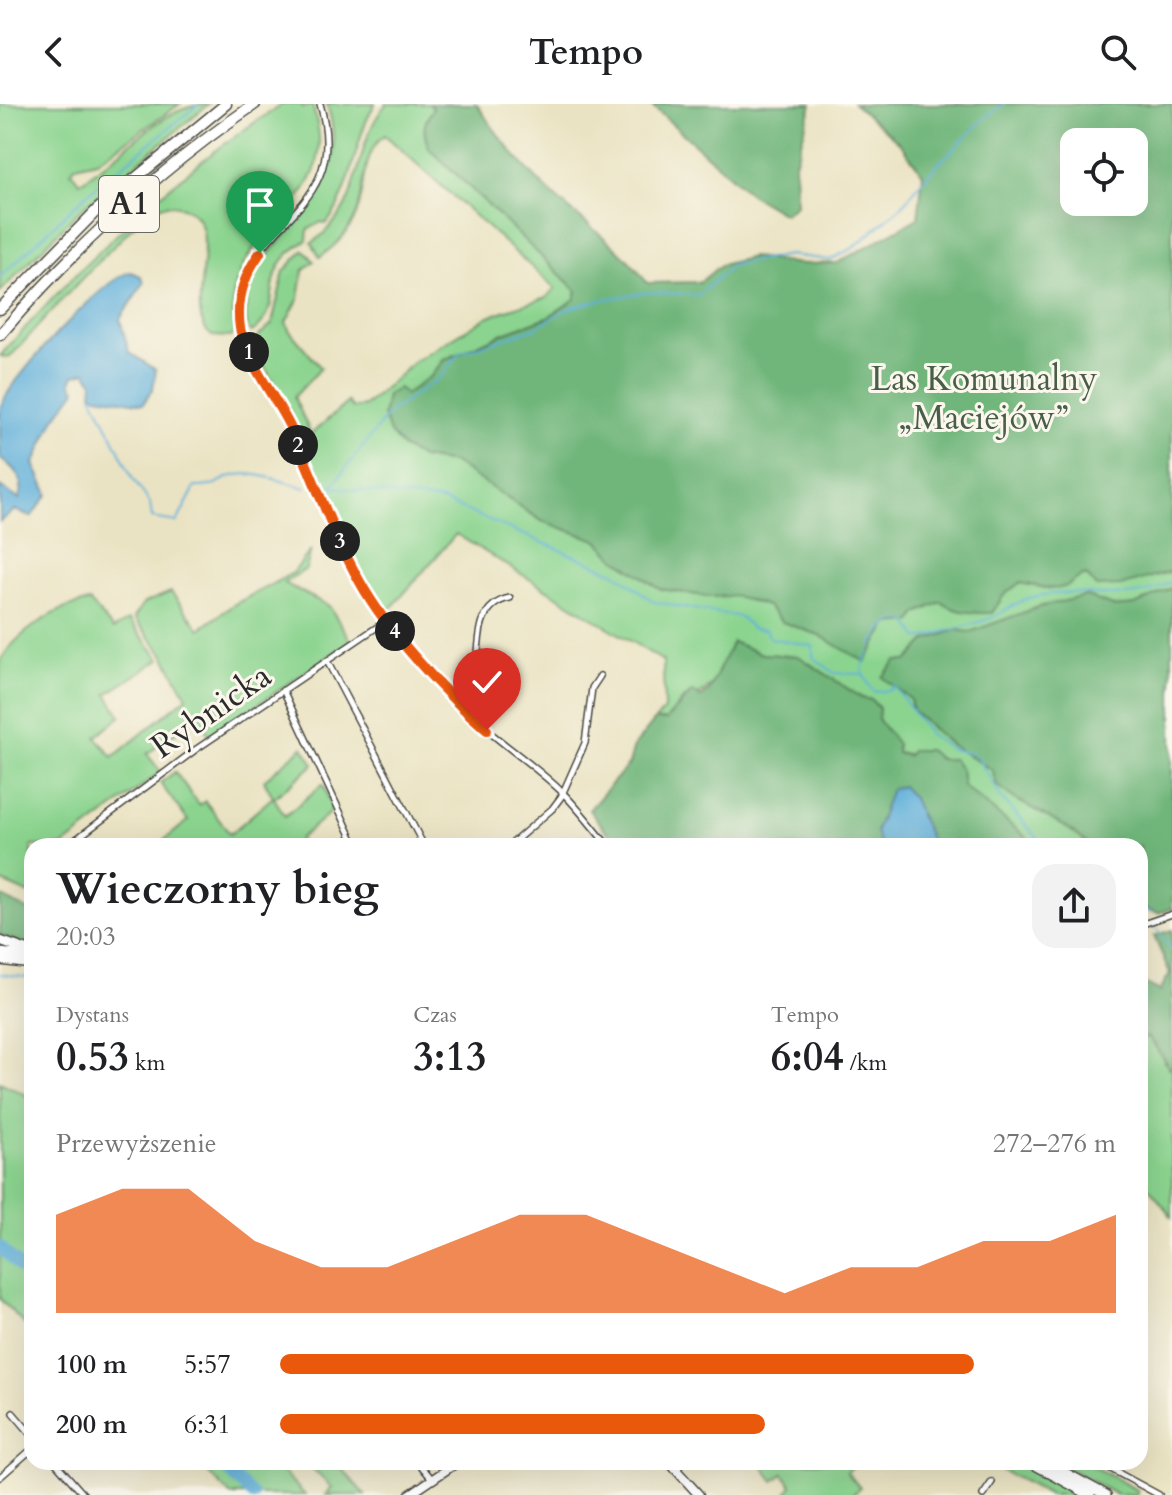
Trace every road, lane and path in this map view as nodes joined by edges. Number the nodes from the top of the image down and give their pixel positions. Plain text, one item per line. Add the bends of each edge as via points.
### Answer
1 (226, 104) edge
2 (255, 104) edge
3 (320, 104) edge
4 (0, 309) edge
5 (0, 335) edge
6 (510, 598) dead end
7 (386, 621) junction
8 (327, 661) junction
9 (600, 676) dead end
10 (283, 690) junction
11 (464, 710) junction
12 (563, 793) junction
13 (78, 838) edge
14 (352, 838) edge
15 (420, 838) edge
16 (518, 838) edge
17 (601, 838) edge
18 (1172, 914) edge
19 (1148, 922) edge
20 (0, 941) edge
21 (24, 952) edge
22 (0, 953) edge
23 (24, 954) edge
24 (0, 960) edge
25 (24, 963) edge
26 (13, 1413) dead end
27 (24, 1426) edge
28 (24, 1456) edge
29 (62, 1470) edge
30 (425, 1470) edge
31 (446, 1470) edge
32 (683, 1470) edge
33 (1045, 1470) edge
34 (1060, 1470) edge
35 (1113, 1470) edge
36 (0, 1477) edge
37 (432, 1479) junction
38 (992, 1482) dead end
39 (84, 1495) edge
40 (409, 1495) edge
41 (699, 1495) edge
42 (983, 1495) edge
43 (1090, 1495) edge
44 (1106, 1495) edge
45 (1159, 1495) edge

1 - 4 highway, A1 via 98,209
2 - 5 highway, A1 via 112,219
3 - 7 street via 327,145 321,175 310,196 249,269 240,328 354,572
6 - 11 street via 497,602 484,616 473,696
7 - 8 street, Rybnicka
7 - 11 street
8 - 10 street, Rybnicka
8 - 15 street
9 - 12 street via 592,688 588,735
10 - 13 street, Rybnicka
10 - 14 street
11 - 12 street
12 - 16 street via 556,806
12 - 17 street
18 - 19 street
20 - 21 main road
22 - 23 main road
24 - 25 main road
26 - 27 street
28 - 36 street
29 - 39 street
30 - 37 street
31 - 37 street
32 - 41 street
33 - 43 main road
34 - 44 main road
35 - 45 street
37 - 40 street
38 - 42 street

